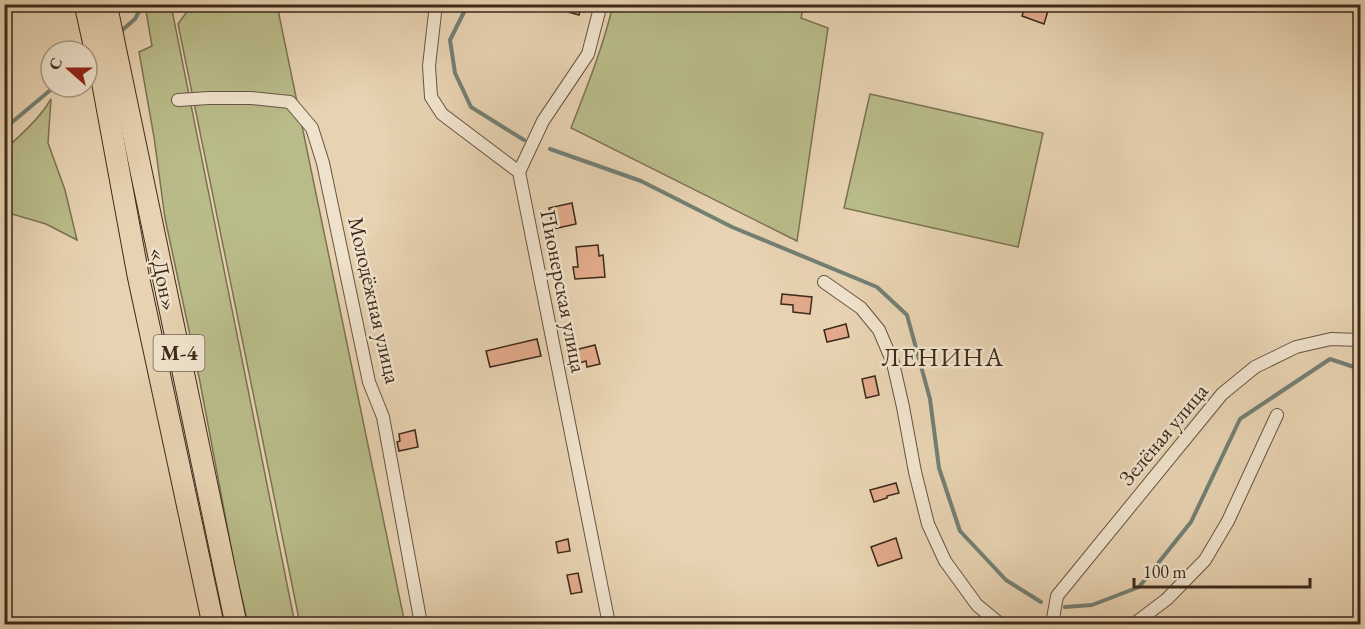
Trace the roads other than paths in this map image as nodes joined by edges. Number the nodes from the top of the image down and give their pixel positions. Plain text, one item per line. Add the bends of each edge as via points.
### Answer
1 (436, 4) edge
2 (601, 4) edge
3 (96, 10) edge
4 (86, 39) edge
5 (106, 81) edge
6 (178, 100) dead end
7 (519, 172) junction
8 (824, 282) dead end
9 (1360, 340) edge
10 (1276, 415) dead end
11 (213, 624) edge
12 (236, 624) edge
13 (421, 624) edge
14 (609, 624) edge
15 (1000, 624) edge
16 (1052, 624) edge
17 (1134, 624) edge

1 - 7 street via 429,66 431,97 442,114
2 - 7 street via 588,54 543,122
3 - 4 highway
3 - 5 highway, «Дон» / М-4
5 - 11 highway, «Дон» / М-4 via 138,275
5 - 12 highway, «Дон» / М-4 via 139,158
6 - 13 street, Молодёжная улица via 251,98 290,102 312,128 323,163 369,382 382,417
7 - 14 street, Пионерская улица
8 - 15 street via 861,308 879,330 893,363 928,524 945,561 977,605
9 - 16 street, Зелёная улица via 1331,339 1296,347 1255,367 1222,394 1057,596
10 - 17 street via 1228,520 1205,560 1167,599

